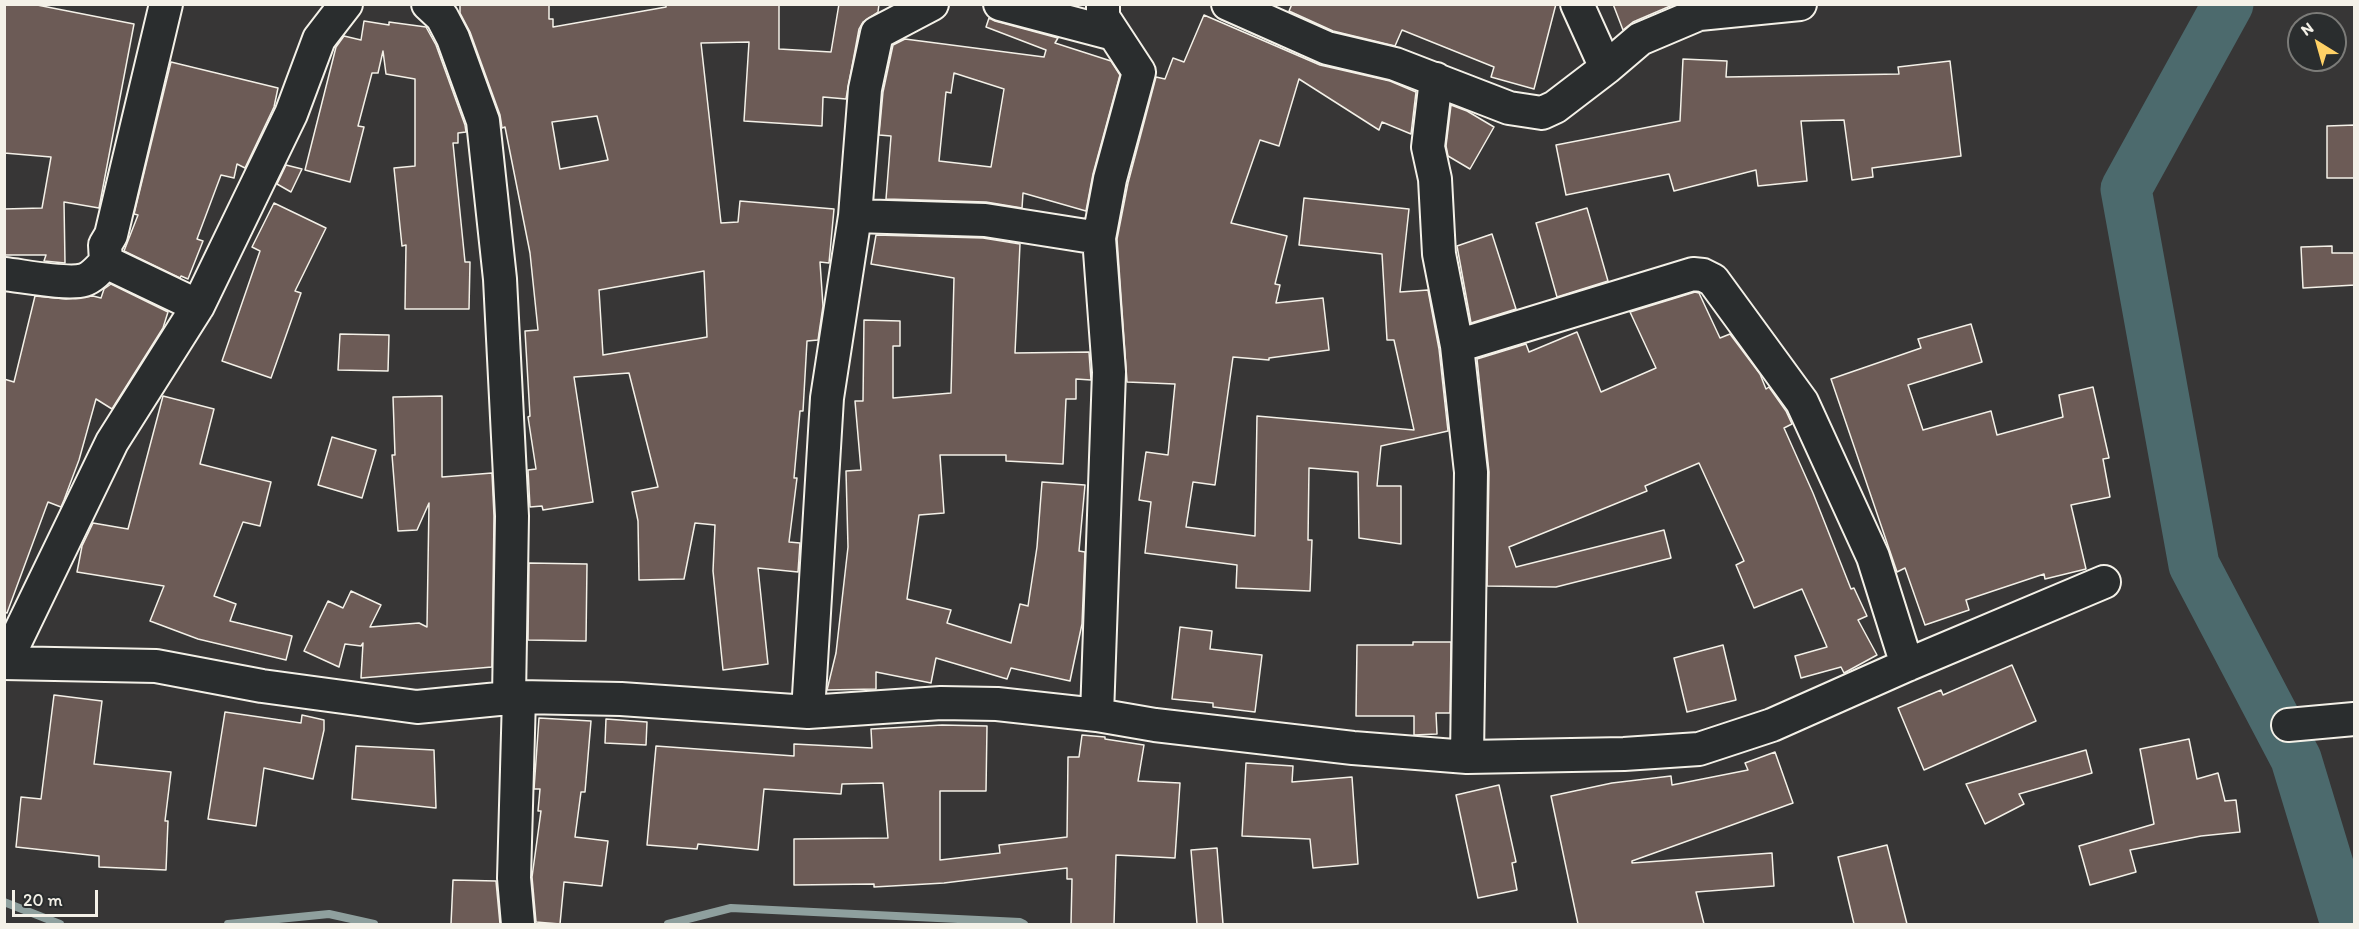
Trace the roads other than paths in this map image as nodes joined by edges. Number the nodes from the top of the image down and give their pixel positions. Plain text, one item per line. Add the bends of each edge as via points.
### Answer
1 (166, 4) edge
2 (346, 4) edge
3 (428, 4) edge
4 (932, 4) edge
5 (1000, 4) edge
6 (1103, 4) edge
7 (1228, 4) edge
8 (1577, 4) edge
9 (1800, 4) edge
10 (1114, 34) junction
11 (1606, 69) junction
12 (1436, 80) junction
13 (855, 216) junction
14 (1099, 238) junction
15 (106, 262) junction
16 (4, 274) edge
17 (198, 306) junction
18 (1457, 346) junction
19 (2104, 582) dead end
20 (5, 663) edge
21 (1907, 665) junction
22 (514, 697) junction
23 (808, 712) junction
24 (1097, 715) junction
25 (2355, 719) edge
26 (2288, 725) dead end
27 (1467, 758) junction
28 (518, 924) edge

1 - 15 street via 111,235 105,245
2 - 17 street via 319,39 291,114
3 - 22 street via 442,17 453,38 483,121 500,279 512,516
4 - 13 street via 877,33 865,89
5 - 10 street
6 - 10 street via 1103,18
7 - 12 street via 1327,48 1395,64
8 - 11 street
9 - 11 street via 1699,14 1640,39
10 - 14 street via 1139,72 1110,179
11 - 12 street via 1542,113 1509,108
12 - 18 street via 1428,147 1435,179 1439,254
13 - 14 street via 985,220
13 - 23 street via 827,398
14 - 24 street via 1109,372
15 - 16 street via 84,280
15 - 17 street
17 - 20 street via 112,442
18 - 21 street via 1693,274 1713,280 1802,402 1873,557
18 - 27 street via 1471,472
19 - 21 street
20 - 22 street via 156,666 262,686 417,707
21 - 27 street via 1772,725 1699,749
22 - 23 street via 621,699
22 - 28 street via 514,878
23 - 24 street via 941,703 997,704
24 - 27 street via 1225,734
25 - 26 street

